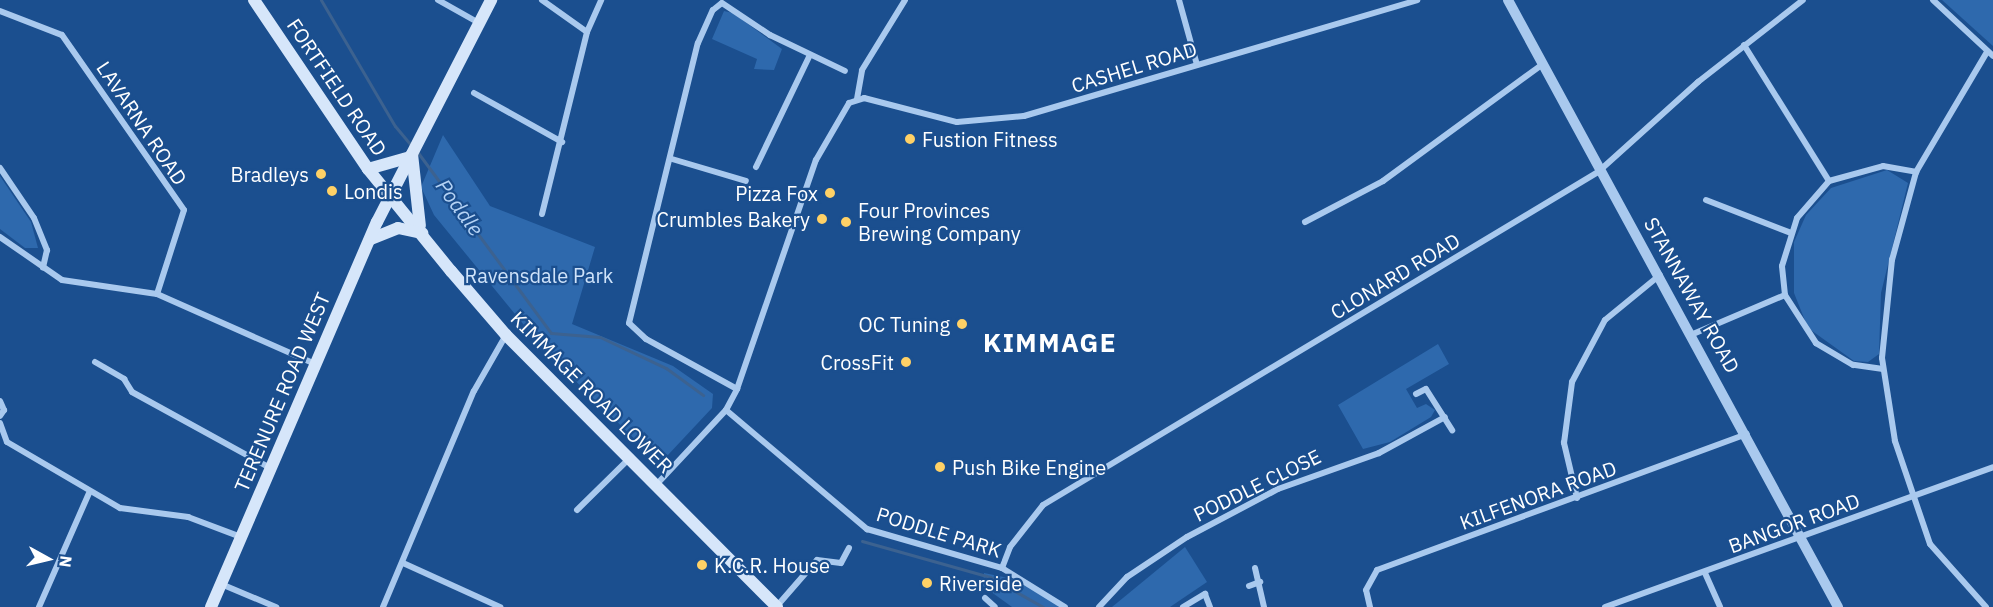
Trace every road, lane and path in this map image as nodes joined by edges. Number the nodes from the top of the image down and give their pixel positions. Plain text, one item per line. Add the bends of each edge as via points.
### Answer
1 (254, 0) edge
2 (438, 0) edge
3 (491, 0) edge
4 (542, 0) edge
5 (601, 0) edge
6 (905, 0) edge
7 (1179, 0) edge
8 (1417, 0) edge
9 (1803, 0) edge
10 (1933, 0) edge
11 (1509, 1) edge
12 (722, 2) edge
13 (0, 12) edge
14 (480, 23) junction
15 (587, 32) junction
16 (1744, 45) junction
17 (1990, 54) edge
18 (810, 55) junction
19 (1543, 64) junction
20 (1197, 65) junction
21 (845, 71) dead end
22 (474, 93) dead end
23 (857, 99) junction
24 (562, 142) junction
25 (411, 155) junction
26 (672, 159) junction
27 (756, 167) dead end
28 (0, 168) edge
29 (368, 169) junction
30 (1603, 169) junction
31 (1916, 172) junction
32 (746, 181) dead end
33 (1829, 181) junction
34 (390, 193) junction
35 (1706, 200) dead end
36 (542, 214) dead end
37 (1305, 222) dead end
38 (422, 233) junction
39 (1791, 233) junction
40 (0, 237) edge
41 (371, 239) junction
42 (43, 268) junction
43 (1661, 274) junction
44 (157, 294) junction
45 (1785, 296) junction
46 (1694, 334) junction
47 (506, 335) junction
48 (95, 362) dead end
49 (315, 364) junction
50 (1883, 369) junction
51 (737, 389) junction
52 (1416, 394) dead end
53 (0, 401) edge
54 (726, 410) junction
55 (0, 416) edge
56 (1445, 417) junction
57 (0, 423) edge
58 (1452, 430) dead end
59 (1747, 434) junction
60 (631, 457) junction
61 (1993, 467) edge
62 (270, 468) junction
63 (657, 484) junction
64 (89, 493) junction
65 (1577, 498) junction
66 (1912, 499) junction
67 (577, 510) dead end
68 (241, 537) junction
69 (1804, 537) junction
70 (849, 548) dead end
71 (403, 562) junction
72 (1002, 568) junction
73 (1255, 568) dead end
74 (1705, 573) junction
75 (1260, 582) junction
76 (221, 584) junction
77 (1249, 586) dead end
78 (985, 598) dead end
79 (773, 606) edge
80 (39, 607) edge
81 (212, 607) edge
82 (276, 607) edge
83 (383, 607) edge
84 (500, 607) edge
85 (995, 607) edge
86 (1065, 607) edge
87 (1099, 607) edge
88 (1183, 607) edge
89 (1210, 607) edge
90 (1264, 607) edge
91 (1370, 607) edge
92 (1605, 607) edge
93 (1720, 607) edge
94 (1839, 607) edge
95 (1986, 607) edge

1 - 29 main road, FORTFIELD ROAD
2 - 14 street
3 - 14 main road, TERENURE ROAD WEST
4 - 15 street
5 - 15 street
6 - 23 street via 862,70
7 - 20 street
8 - 20 street, CASHEL ROAD
9 - 16 street, CLONARD ROAD
10 - 17 street
11 - 19 street, STANNAWAY ROAD
12 - 18 street
12 - 26 street via 713,10 698,43
13 - 44 street, LAVARNA ROAD via 62,35 184,210
14 - 25 main road, TERENURE ROAD WEST
15 - 24 street
16 - 30 street, CLONARD ROAD
16 - 33 street
17 - 31 street
18 - 21 street
18 - 27 street
19 - 30 street, STANNAWAY ROAD
19 - 37 street via 1383,181
20 - 23 street, CASHEL ROAD via 1024,116 987,121 928,118
22 - 24 street
23 - 51 street via 837,115 816,160
24 - 36 street
25 - 29 main road
25 - 34 main road, TERENURE ROAD WEST
25 - 38 main road
26 - 32 street
26 - 51 street via 630,302 629,323 646,339
28 - 42 street via 34,218 47,250
29 - 34 main road, FORTFIELD ROAD
30 - 43 street, STANNAWAY ROAD
30 - 72 street, CLONARD ROAD via 1043,505 1010,547
31 - 33 street via 1883,166
31 - 50 street via 1892,260
33 - 39 street
34 - 38 main road, KIMMAGE ROAD LOWER
34 - 41 main road, TERENURE ROAD WEST
35 - 39 street
38 - 41 main road via 398,228
38 - 47 main road, KIMMAGE ROAD LOWER
39 - 45 street via 1782,266
40 - 42 street
41 - 49 main road, TERENURE ROAD WEST
42 - 44 street via 76,285
43 - 46 street, STANNAWAY ROAD
43 - 65 street via 1605,320 1572,381 1564,444
44 - 49 street
45 - 46 street
45 - 50 street via 1816,342 1853,365
46 - 59 street, STANNAWAY ROAD
47 - 60 main road, KIMMAGE ROAD LOWER
47 - 71 street via 474,391
48 - 62 street via 128,382 132,392
49 - 62 main road, TERENURE ROAD WEST
50 - 66 street via 1895,441
51 - 54 street
52 - 56 street via 1426,389
53 - 55 street via 4,407
54 - 63 street
54 - 72 street, PODDLE PARK via 867,529
56 - 58 street
56 - 87 street, PODDLE CLOSE via 1379,453 1278,489 1187,537 1126,577
57 - 64 street via 7,442
59 - 65 street, KILFENORA ROAD
59 - 69 street, STANNAWAY ROAD
60 - 63 main road, KIMMAGE ROAD LOWER
60 - 67 street
61 - 66 street, BANGOR ROAD
62 - 68 main road, TERENURE ROAD WEST
63 - 79 main road, KIMMAGE ROAD LOWER
64 - 68 street via 120,508 188,517
64 - 80 street
65 - 91 street, KILFENORA ROAD via 1377,570 1366,590
66 - 69 street, BANGOR ROAD
66 - 95 street via 1930,544
68 - 76 main road, TERENURE ROAD WEST
69 - 74 street, BANGOR ROAD
69 - 94 street, STANNAWAY ROAD
70 - 79 street via 841,563 817,560
71 - 83 street
71 - 84 street
72 - 86 street, PODDLE PARK
73 - 75 street
74 - 92 street, BANGOR ROAD
74 - 93 street
75 - 77 street
75 - 90 street
76 - 81 main road, TERENURE ROAD WEST
76 - 82 street
78 - 85 street
88 - 89 street via 1205,594

